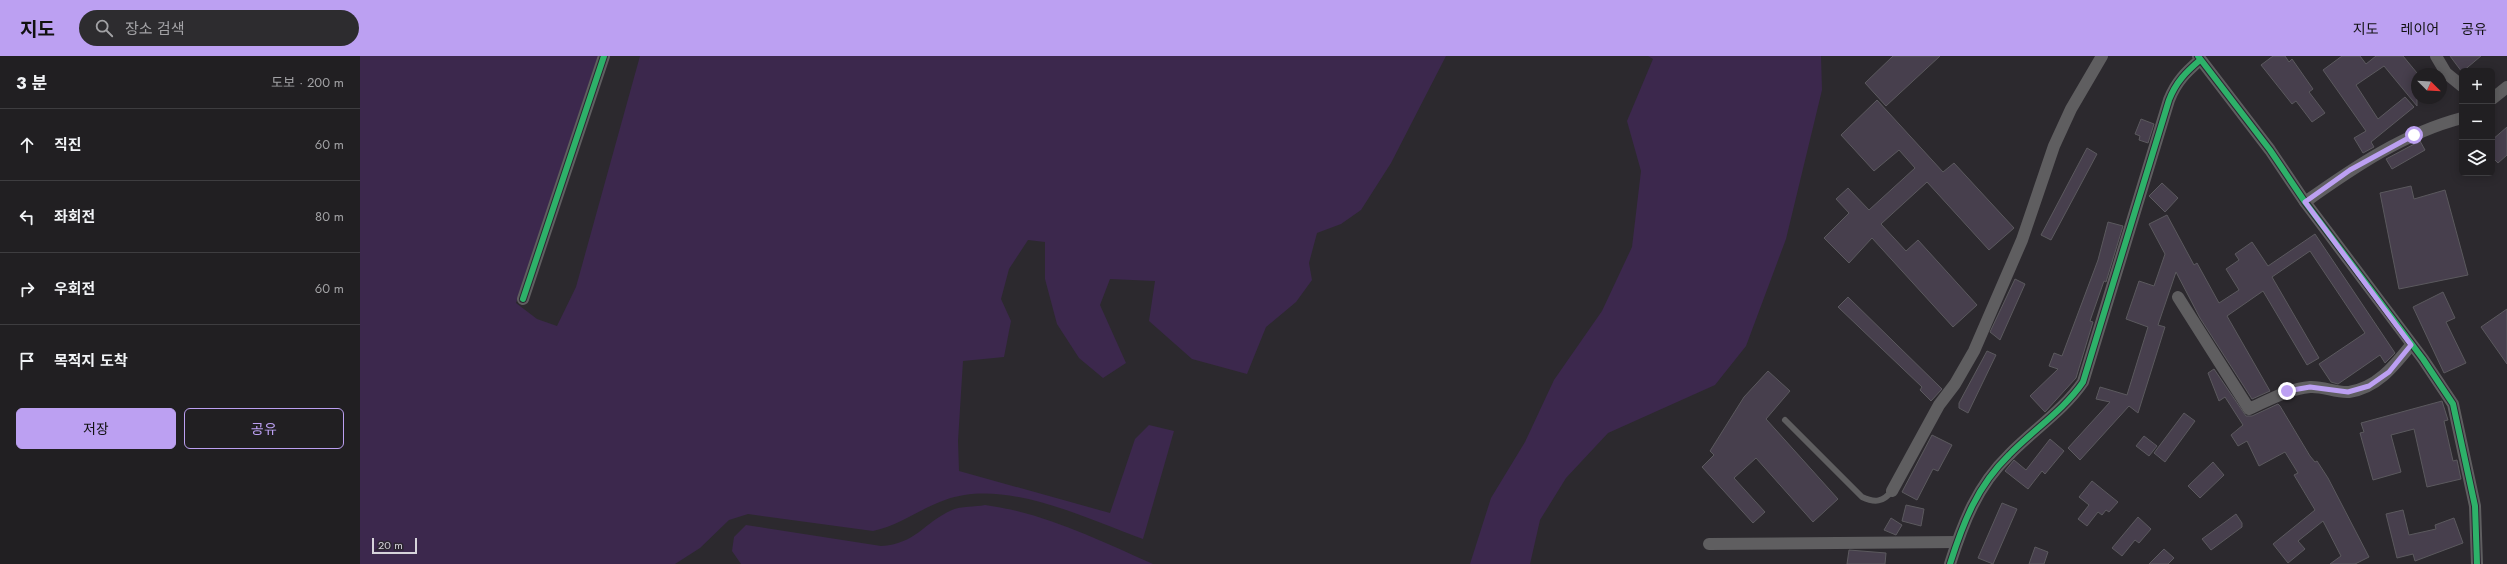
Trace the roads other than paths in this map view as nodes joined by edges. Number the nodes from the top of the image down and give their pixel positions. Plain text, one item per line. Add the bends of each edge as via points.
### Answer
1 (604, 56) edge
2 (2102, 56) edge
3 (2436, 56) edge
4 (2199, 58) edge
5 (2459, 84) edge
6 (2507, 87) edge
7 (2495, 97) edge
8 (2459, 119) edge
9 (2305, 202) junction
10 (2178, 297) dead end
11 (523, 299) dead end
12 (2411, 345) junction
13 (1785, 420) dead end
14 (1892, 491) joint
15 (1957, 542) junction
16 (1710, 544) dead end
17 (1950, 564) edge
18 (2477, 564) edge

1 - 11 street via 537,264
2 - 14 street via 2070,109 2054,146 2022,240 1974,350 1955,384 1939,405
3 - 5 street via 2446,74
4 - 9 street via 2270,150
4 - 15 street via 2174,86 2083,382 2074,395 2008,455 1986,481 1973,501
6 - 7 street
8 - 9 street via 2414,135 2350,170
9 - 12 street
10 - 12 street via 2249,409 2287,391 2310,387 2348,392 2369,386 2389,372
12 - 18 street via 2453,404 2475,506
13 - 14 lane via 1862,497 1872,502 1885,499
15 - 16 street
15 - 17 street

